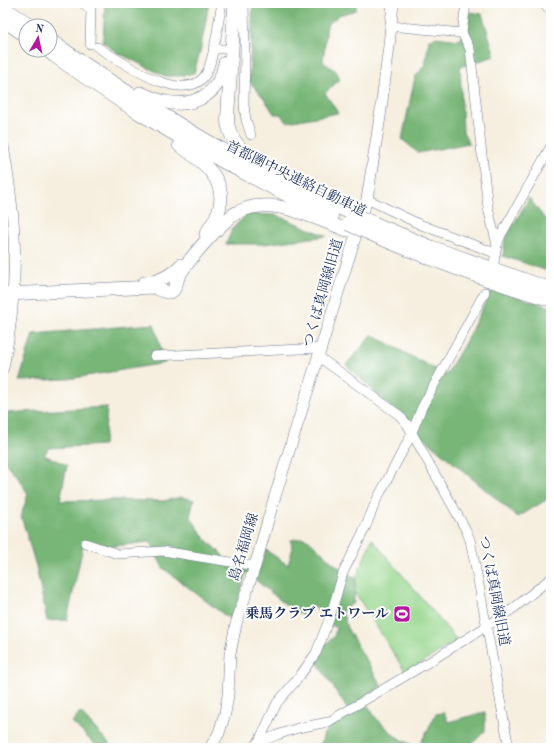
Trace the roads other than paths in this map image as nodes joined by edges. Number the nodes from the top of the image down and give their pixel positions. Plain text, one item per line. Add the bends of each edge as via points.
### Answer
1 (83, 3) edge
2 (222, 3) edge
3 (232, 3) edge
4 (235, 3) edge
5 (244, 3) edge
6 (393, 3) edge
7 (466, 3) edge
8 (542, 3) edge
9 (3, 8) edge
10 (551, 10) edge
11 (19, 18) edge
12 (3, 20) edge
13 (391, 26) junction
14 (18, 30) edge
15 (462, 33) junction
16 (58, 44) edge
17 (58, 44) edge
18 (213, 48) junction
19 (224, 49) dead end
20 (57, 58) edge
21 (97, 86) junction
22 (252, 135) dead end
23 (3, 146) edge
24 (551, 146) edge
25 (3, 191) edge
26 (367, 199) junction
27 (351, 220) junction
28 (366, 226) junction
29 (496, 249) junction
30 (494, 263) dead end
31 (106, 289) junction
32 (551, 289) edge
33 (485, 292) dead end
34 (10, 294) junction
35 (551, 300) edge
36 (3, 328) edge
37 (321, 352) junction
38 (154, 356) dead end
39 (3, 368) edge
40 (411, 432) junction
41 (85, 543) dead end
42 (255, 566) junction
43 (551, 578) edge
44 (487, 626) junction
45 (256, 744) edge
46 (210, 748) edge
47 (509, 748) edge

1 - 18 street via 91,10 94,46 156,81 178,86 194,84 201,80 207,72
2 - 18 street
3 - 16 highway via 223,74 215,88 207,95 192,101 166,102 146,95
4 - 27 highway via 228,109 228,125 233,138 251,158
5 - 22 street via 241,51 244,105
6 - 13 main road, つくば真岡線旧道
7 - 15 street
8 - 10 street
9 - 11 highway
12 - 14 highway
13 - 15 street
13 - 26 main road, つくば真岡線旧道
15 - 29 street via 470,49 488,208
17 - 27 highway, 首都圏中央連絡自動車道 via 132,95 219,147
18 - 19 street
20 - 21 highway, 首都圏中央連絡自動車道
21 - 27 highway, 首都圏中央連絡自動車道 via 138,113 276,190
21 - 31 highway via 132,115 202,162 217,180 221,199 212,225 173,274 156,282 124,284
23 - 34 main road via 12,201 14,266
24 - 29 street
25 - 34 main road
26 - 29 street via 419,224
26 - 37 main road, つくば真岡線旧道
27 - 28 highway, 首都圏中央連絡自動車道, bridge
27 - 31 highway via 289,209 252,207 236,214 214,233 180,274 175,288 171,291 166,292 153,287
28 - 32 highway, 首都圏中央連絡自動車道
28 - 35 highway, 首都圏中央連絡自動車道 via 400,247
29 - 30 street
31 - 34 highway
33 - 40 street
34 - 36 main road
34 - 39 main road via 10,327
37 - 38 street
37 - 40 street, つくば真岡線旧道 via 399,415
37 - 42 main road, 島名福岡線
40 - 44 street, つくば真岡線旧道 via 468,535
40 - 45 street via 343,573 316,653 277,703
41 - 42 street via 118,554 163,552
42 - 46 main road, 島名福岡線 via 232,640 225,713 219,733
43 - 44 street
44 - 45 street via 328,722 298,728
44 - 47 street, つくば真岡線旧道

